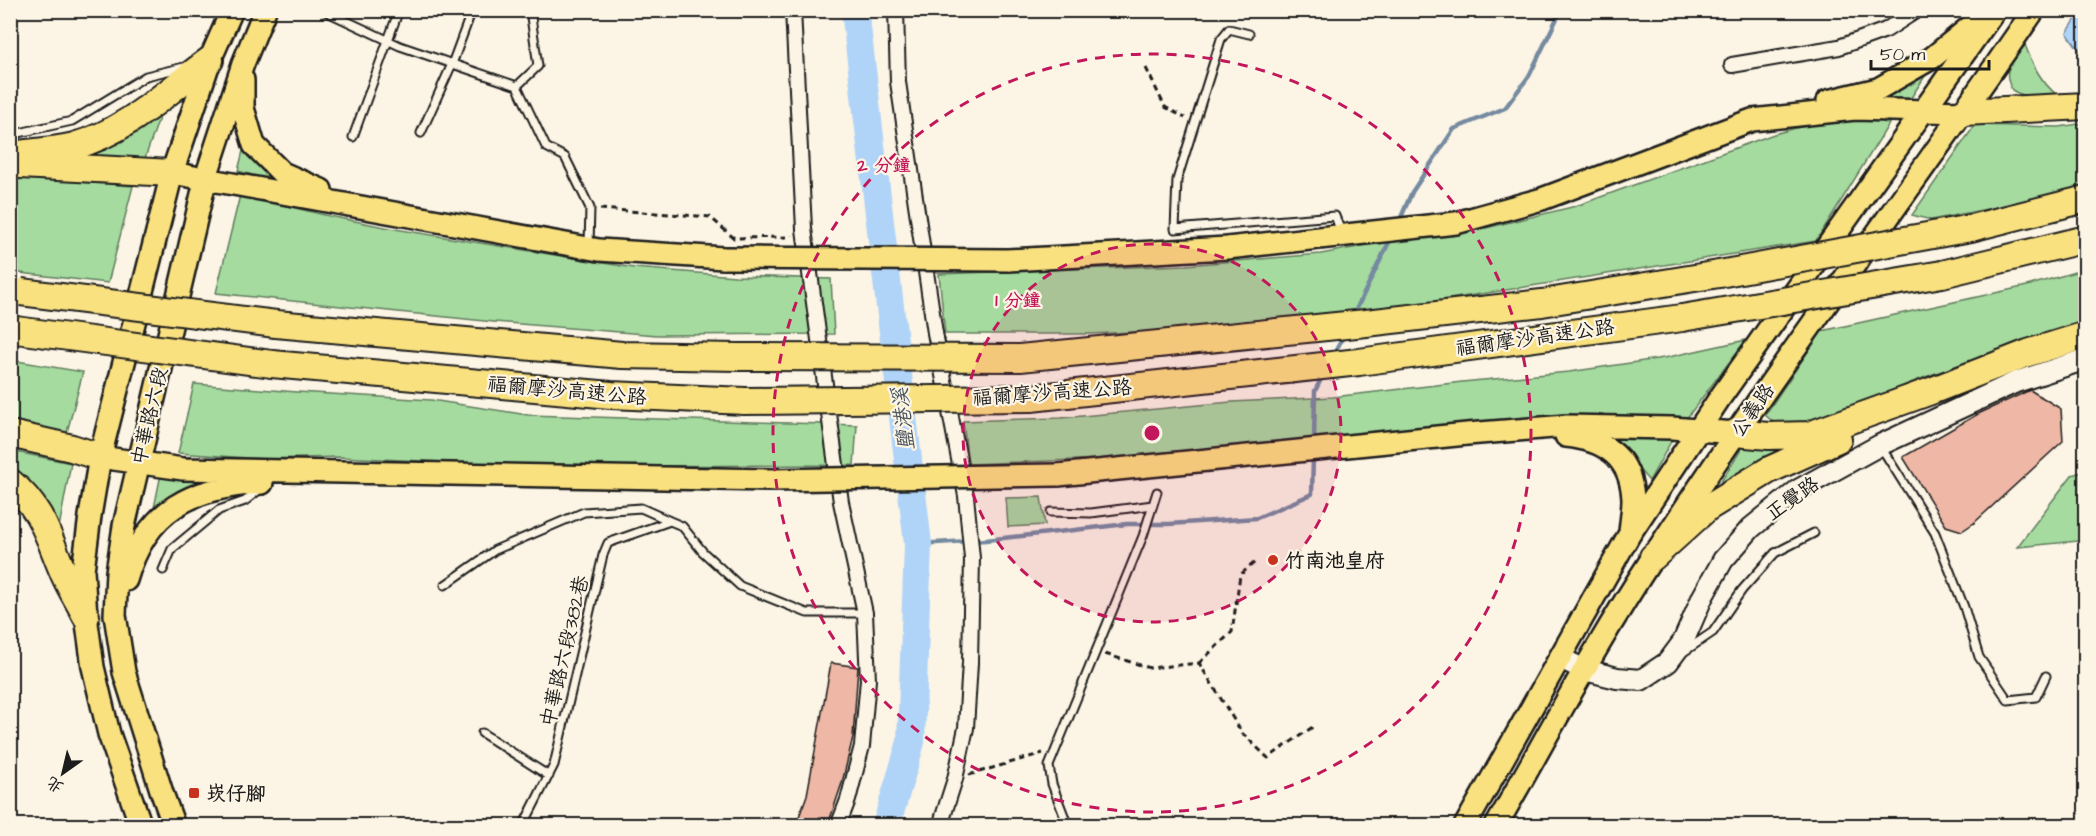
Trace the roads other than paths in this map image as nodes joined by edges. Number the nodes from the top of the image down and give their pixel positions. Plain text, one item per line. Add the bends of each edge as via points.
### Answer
1 (232, 10) edge
2 (265, 10) edge
3 (323, 10) edge
4 (399, 10) edge
5 (472, 10) edge
6 (530, 10) edge
7 (793, 10) edge
8 (896, 10) edge
9 (1917, 10) edge
10 (1989, 10) edge
11 (1995, 10) edge
12 (2034, 10) edge
13 (1249, 34) dead end
14 (388, 40) junction
15 (210, 60) junction
16 (243, 64) junction
17 (452, 64) junction
18 (1732, 65) dead end
19 (517, 86) junction
20 (2085, 106) edge
21 (1924, 112) junction
22 (1964, 112) junction
23 (1762, 119) junction
24 (421, 133) dead end
25 (10, 135) edge
26 (353, 137) dead end
27 (10, 155) edge
28 (10, 165) edge
29 (172, 173) junction
30 (206, 177) junction
31 (2085, 199) edge
32 (414, 216) junction
33 (1342, 236) junction
34 (2085, 239) edge
35 (589, 248) junction
36 (16, 291) edge
37 (13, 329) edge
38 (2085, 335) edge
39 (2085, 359) edge
40 (1931, 391) junction
41 (1698, 430) junction
42 (1736, 433) junction
43 (10, 434) edge
44 (1467, 434) junction
45 (1880, 445) junction
46 (100, 457) junction
47 (138, 464) junction
48 (338, 473) junction
49 (10, 482) edge
50 (268, 483) junction
51 (1157, 492) dead end
52 (1154, 505) junction
53 (1051, 512) dead end
54 (670, 521) junction
55 (1814, 533) dead end
56 (1629, 535) junction
57 (1653, 557) junction
58 (163, 570) dead end
59 (445, 585) dead end
60 (865, 613) junction
61 (116, 615) junction
62 (86, 616) junction
63 (1560, 658) junction
64 (1668, 662) junction
65 (1585, 670) junction
66 (2046, 676) dead end
67 (482, 733) dead end
68 (549, 776) junction
69 (141, 825) edge
70 (174, 825) edge
71 (523, 825) edge
72 (838, 825) edge
73 (940, 825) edge
74 (1068, 825) edge
75 (1465, 825) edge
76 (1496, 825) edge

1 - 15 main road, 中華路六段
2 - 16 main road, 中華路六段
3 - 14 lane
4 - 14 lane
5 - 17 lane
6 - 19 lane via 538,66
7 - 60 street via 804,230 841,502
8 - 73 street via 898,82 935,333 966,496 972,558 966,728
9 - 18 street via 1887,30 1839,47
10 - 23 main road via 1932,58 1878,89
11 - 21 main road, 公義路
12 - 22 main road, 公義路
13 - 33 lane via 1229,29 1221,39 1177,180 1175,229 1335,216
14 - 17 lane
14 - 26 lane
15 - 25 lane via 146,76 72,121
15 - 27 highway via 117,128 75,146
15 - 29 main road, 中華路六段
16 - 30 main road, 中華路六段
16 - 32 main road via 243,108 254,145 282,173 321,190
17 - 19 lane
17 - 24 lane
19 - 35 lane via 546,147 565,158 590,208
20 - 22 highway
21 - 22 main road
21 - 23 main road via 1855,109
21 - 41 main road, 公義路
22 - 42 main road, 公義路
23 - 33 main road via 1542,199 1456,223
28 - 29 highway
29 - 30 main road
29 - 46 main road, 中華路六段
30 - 32 main road
30 - 47 main road, 中華路六段
31 - 36 highway, 福爾摩沙高速公路, bridge via 1971,228 1542,303 1020,358 622,355 276,324
32 - 35 main road
33 - 35 main road, bridge via 1227,248 1008,260 724,258
34 - 37 highway, 福爾摩沙高速公路, bridge via 1942,274 1682,318 1328,365 1031,398 746,401 611,395 272,364
38 - 40 highway
39 - 45 street, 正覺路 via 2016,382
40 - 42 highway via 1809,435
40 - 57 highway via 1769,470 1707,508
41 - 42 main road
41 - 44 main road via 1566,426
41 - 56 main road, 公義路
42 - 57 main road, 公義路
43 - 46 highway
44 - 48 main road, bridge via 1058,475 773,480
44 - 56 main road via 1588,438 1616,454 1630,477 1633,500
45 - 64 street, 正覺路 via 1798,490 1751,528 1723,560 1683,642
45 - 66 lane via 1935,533 1979,657 2008,700 2036,697
46 - 47 main road
46 - 62 main road, 中華路六段 via 83,570
47 - 48 main road
47 - 61 main road, 中華路六段 via 123,526
48 - 50 main road
49 - 62 highway via 41,516
50 - 58 lane via 245,501 219,510 172,549
50 - 61 main road via 207,490 167,513 150,529 132,558
51 - 52 lane
52 - 53 lane via 1091,513
52 - 74 lane via 1049,766
54 - 59 lane via 641,507 584,512 495,550
54 - 60 lane via 682,526 740,586 807,613
54 - 68 lane, 中華路六段382巷 via 608,543
55 - 64 lane via 1775,553 1742,590 1713,632
56 - 63 main road, 公義路
57 - 65 main road, 公義路
60 - 72 street via 868,680 862,746
61 - 70 main road, 中華路六段 via 124,672
62 - 69 main road, 中華路六段 via 109,734
63 - 65 street, 正覺路
63 - 75 main road, 公義路
64 - 65 street, 正覺路 via 1641,680
65 - 76 main road, 公義路
67 - 68 lane
68 - 71 lane, 中華路六段382巷

